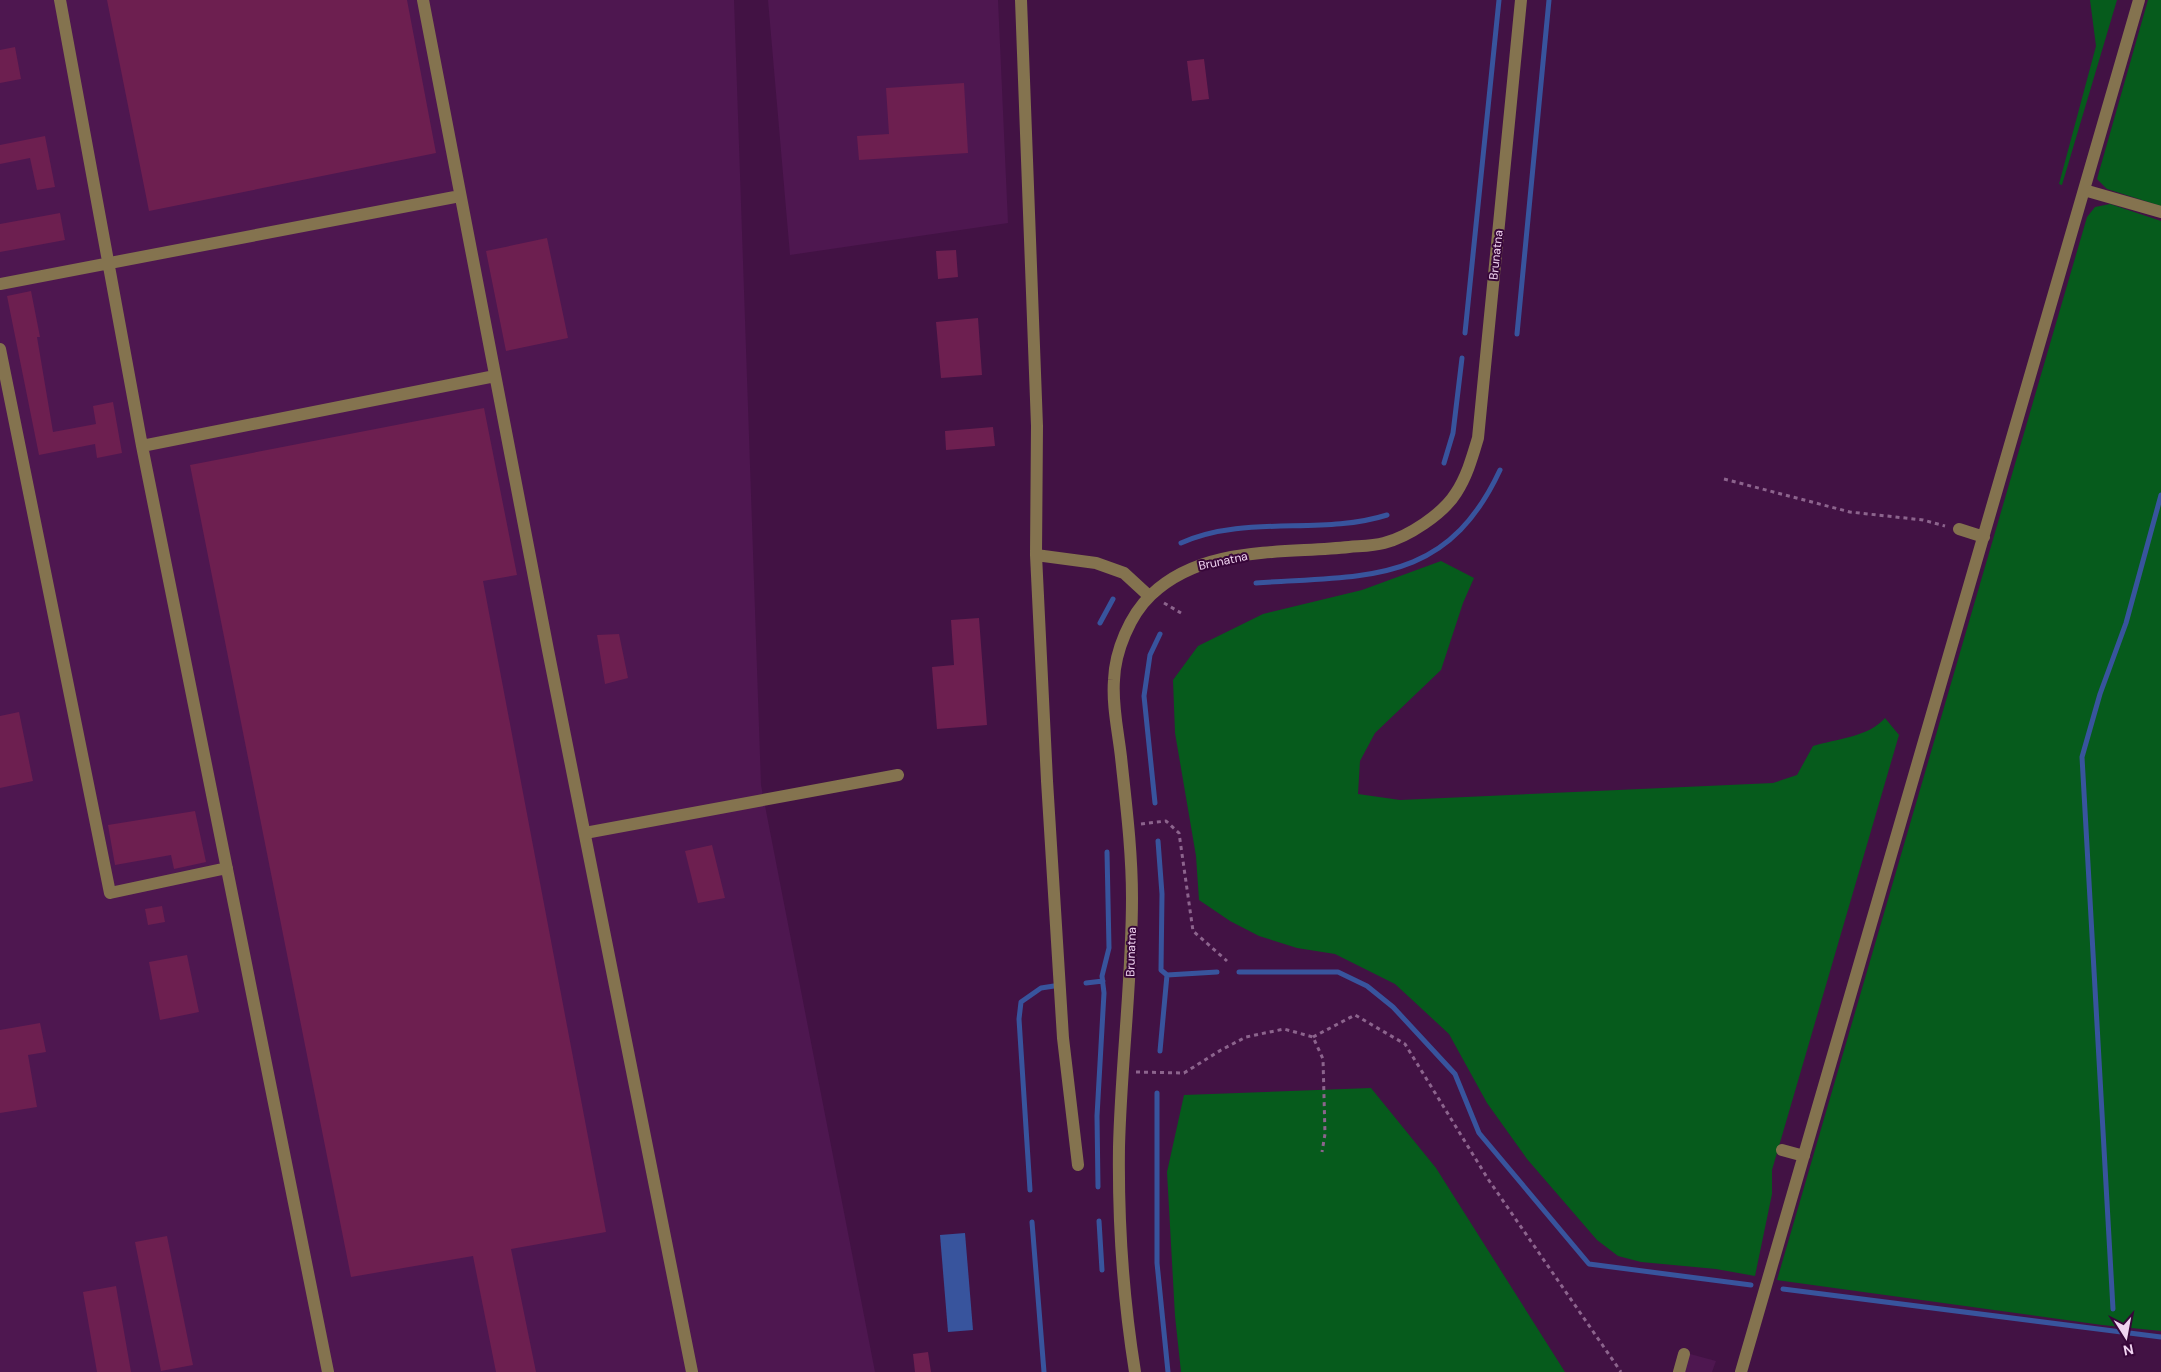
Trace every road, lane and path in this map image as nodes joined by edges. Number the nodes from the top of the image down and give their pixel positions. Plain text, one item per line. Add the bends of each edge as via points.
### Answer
1 (60, 0) edge
2 (423, 0) edge
3 (1021, 0) edge
4 (1521, 0) edge
5 (2139, 0) edge
6 (2084, 190) junction
7 (460, 196) junction
8 (2161, 212) edge
9 (109, 263) junction
10 (0, 284) edge
11 (0, 349) edge
12 (495, 376) junction
13 (142, 446) junction
14 (1724, 479) dead end
15 (1959, 529) joint
16 (1984, 536) junction
17 (1036, 554) junction
18 (1149, 596) junction
19 (1170, 598) dead end
20 (1158, 611) dead end
21 (898, 775) dead end
22 (1141, 816) dead end
23 (1135, 824) junction
24 (1142, 832) dead end
25 (585, 833) junction
26 (227, 868) junction
27 (1227, 961) dead end
28 (1313, 1037) junction
29 (1137, 1063) dead end
30 (1130, 1072) junction
31 (1136, 1082) dead end
32 (1782, 1150) dead end
33 (1322, 1152) dead end
34 (1804, 1156) junction
35 (1078, 1165) dead end
36 (1684, 1354) dead end
37 (328, 1372) edge
38 (692, 1372) edge
39 (1135, 1372) edge
40 (1620, 1372) edge
41 (1679, 1372) edge
42 (1741, 1372) edge

1 - 9 street
2 - 7 street
3 - 17 street via 1037,426
4 - 18 street, Brunatna via 1478,438 1470,467 1455,496 1434,517 1385,543 1235,556 1207,562 1182,572
5 - 6 street
6 - 8 street
6 - 16 street
7 - 9 street
7 - 12 street
9 - 10 street
9 - 13 street
11 - 26 street via 110,893
12 - 13 street
12 - 25 street
13 - 26 street
14 - 15 path via 1850,512 1923,520
15 - 16 street
16 - 34 street
17 - 18 street via 1096,563 1124,573
17 - 35 street via 1063,1038
18 - 23 street, Brunatna via 1124,636 1114,678 1114,701
19 - 20 path
21 - 25 street
22 - 23 path
23 - 24 path
23 - 27 path via 1166,821 1180,832 1193,931
23 - 30 street, Brunatna
25 - 38 street
26 - 37 street
28 - 30 path via 1284,1029 1246,1038 1184,1073
28 - 33 path via 1322,1058 1325,1134
28 - 40 path via 1355,1015 1405,1044 1488,1180
29 - 30 path
30 - 31 path
30 - 39 street, Brunatna via 1119,1204 1122,1269
32 - 34 street
34 - 42 street
36 - 41 street

